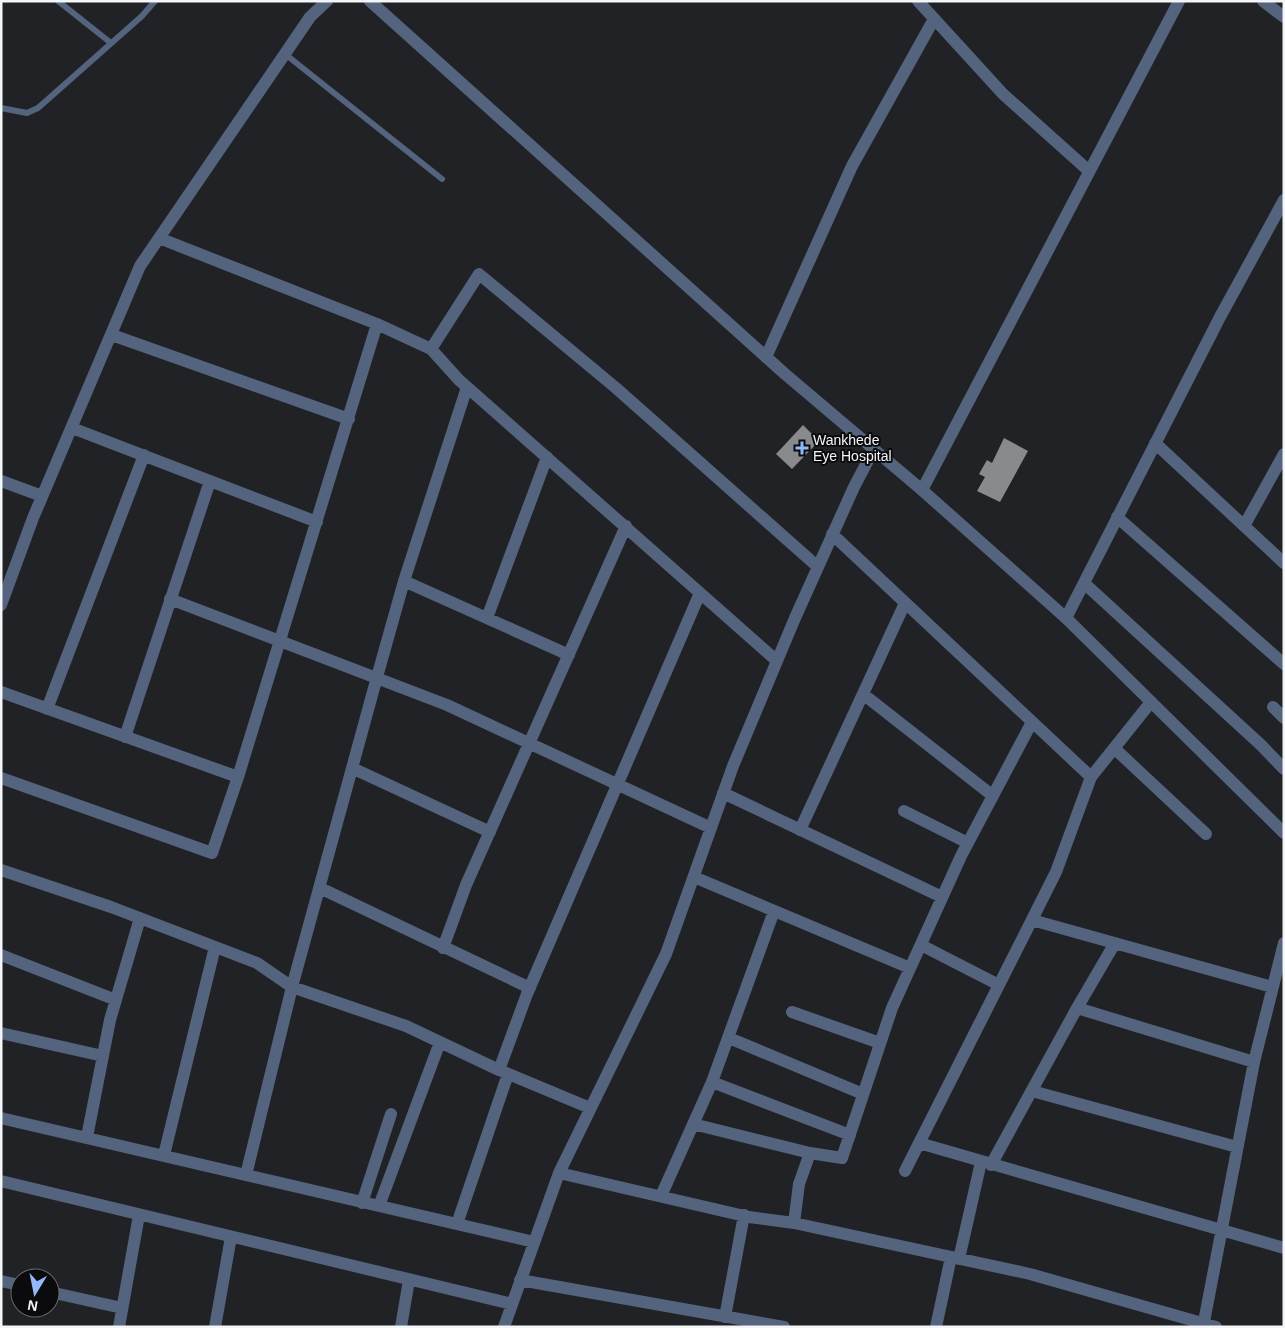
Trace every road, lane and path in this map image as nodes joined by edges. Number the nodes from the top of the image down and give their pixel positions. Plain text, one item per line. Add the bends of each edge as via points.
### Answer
1 (58, 1) edge
2 (155, 1) edge
3 (326, 1) edge
4 (370, 1) edge
5 (918, 1) edge
6 (1179, 1) edge
7 (1264, 1) edge
8 (1284, 17) edge
9 (934, 18) junction
10 (111, 43) junction
11 (285, 54) junction
12 (1, 108) edge
13 (1089, 170) junction
14 (442, 179) dead end
15 (1284, 200) edge
16 (159, 238) junction
17 (378, 324) junction
18 (112, 335) junction
19 (431, 349) junction
20 (766, 357) junction
21 (467, 387) junction
22 (349, 419) junction
23 (72, 428) junction
24 (1155, 444) junction
25 (874, 449) junction
26 (1284, 454) edge
27 (144, 455) junction
28 (548, 457) junction
29 (1, 481) edge
30 (210, 481) junction
31 (922, 490) junction
32 (42, 496) junction
33 (1117, 517) junction
34 (318, 522) junction
35 (626, 526) junction
36 (1244, 526) junction
37 (832, 534) junction
38 (1284, 563) edge
39 (818, 567) junction
40 (404, 581) junction
41 (1084, 583) junction
42 (700, 593) junction
43 (170, 599) junction
44 (905, 602) junction
45 (1, 605) edge
46 (487, 618) junction
47 (1066, 618) junction
48 (280, 640) junction
49 (569, 655) junction
50 (777, 662) junction
51 (1284, 664) edge
52 (377, 677) junction
53 (1, 692) edge
54 (863, 694) junction
55 (1151, 702) junction
56 (1273, 707) dead end
57 (47, 709) junction
58 (1284, 718) edge
59 (1032, 722) junction
60 (125, 737) junction
61 (530, 743) junction
62 (1114, 748) junction
63 (352, 768) junction
64 (1284, 768) edge
65 (1091, 777) junction
66 (1, 778) edge
67 (238, 778) junction
68 (617, 783) junction
69 (723, 793) junction
70 (993, 796) junction
71 (904, 811) dead end
72 (711, 828) junction
73 (800, 830) junction
74 (490, 832) junction
75 (1284, 833) edge
76 (1206, 834) dead end
77 (968, 843) junction
78 (2, 874) edge
79 (694, 877) junction
80 (320, 888) junction
81 (942, 897) junction
82 (774, 910) junction
83 (140, 918) junction
84 (1032, 920) junction
85 (1284, 943) edge
86 (1115, 944) junction
87 (921, 945) junction
88 (215, 946) junction
89 (443, 948) junction
90 (1, 955) edge
91 (910, 968) junction
92 (1000, 985) junction
93 (292, 987) junction
94 (1272, 987) junction
95 (530, 988) junction
96 (116, 1000) junction
97 (1077, 1008) junction
98 (792, 1012) dead end
99 (1, 1033) edge
100 (728, 1038) junction
101 (440, 1042) junction
102 (880, 1043) junction
103 (103, 1056) junction
104 (1254, 1062) junction
105 (503, 1072) junction
106 (712, 1082) junction
107 (1032, 1091) junction
108 (863, 1094) junction
109 (590, 1108) junction
110 (390, 1114) dead end
111 (1, 1118) edge
112 (694, 1124) junction
113 (850, 1135) junction
114 (87, 1137) junction
115 (919, 1143) junction
116 (1237, 1147) junction
117 (810, 1153) junction
118 (164, 1155) junction
119 (986, 1163) junction
120 (905, 1172) dead end
121 (558, 1173) junction
122 (246, 1175) junction
123 (1, 1181) edge
124 (661, 1196) junction
125 (362, 1202) junction
126 (379, 1206) junction
127 (139, 1215) junction
128 (744, 1215) junction
129 (794, 1223) junction
130 (457, 1224) junction
131 (1222, 1230) junction
132 (231, 1237) junction
133 (534, 1242) junction
134 (1284, 1248) edge
135 (955, 1258) junction
136 (410, 1280) junction
137 (520, 1280) junction
138 (60, 1294) edge
139 (512, 1304) junction
140 (122, 1308) junction
141 (725, 1317) junction
142 (1208, 1326) edge
143 (119, 1327) edge
144 (215, 1327) edge
145 (401, 1327) edge
146 (504, 1327) edge
147 (784, 1327) edge
148 (936, 1327) edge

1 - 10 lane
2 - 10 lane
3 - 11 street via 310,17
4 - 20 street
5 - 9 street
6 - 13 street
7 - 8 street
9 - 13 street via 1003,94
9 - 20 street via 852,166
10 - 12 lane via 38,108 27,113
11 - 14 lane
11 - 16 street
13 - 31 street
15 - 24 street
16 - 17 street
16 - 18 street via 140,266
17 - 19 street
17 - 22 street
18 - 22 street
18 - 23 street
19 - 21 street
19 - 39 street via 478,274 616,388
20 - 25 street
21 - 28 street
21 - 40 street
22 - 34 street
23 - 27 street
23 - 32 street
24 - 33 street
24 - 36 street
25 - 31 street
25 - 37 street
26 - 36 street
27 - 30 street
27 - 57 street
28 - 35 street
28 - 46 street
29 - 32 street
30 - 34 street
30 - 43 street
31 - 47 street
32 - 45 street
33 - 41 street
33 - 51 street
34 - 48 street
35 - 42 street
35 - 49 street
36 - 38 street
37 - 39 street
37 - 44 street
39 - 50 street
40 - 46 street
40 - 52 street
41 - 47 street
41 - 64 street
42 - 50 street
42 - 68 street
43 - 48 street
43 - 60 street
44 - 54 street
44 - 59 street
46 - 49 street
47 - 55 street
48 - 52 street
48 - 67 street
49 - 61 street
50 - 69 street
52 - 61 street
52 - 63 street
53 - 57 street
54 - 70 street
54 - 73 street
55 - 62 street
55 - 75 street
56 - 58 street
57 - 60 street
59 - 65 street
59 - 70 street
60 - 67 street
61 - 68 street
61 - 74 street
62 - 65 street
62 - 76 street
63 - 74 street
63 - 80 street
65 - 84 street via 1056,872
66 - 67 street via 212,853
68 - 72 street
68 - 95 street
69 - 72 street
69 - 73 street
70 - 77 street
71 - 77 street
72 - 79 street
73 - 81 street
74 - 89 street via 466,884
77 - 81 street
78 - 83 street
79 - 82 street
79 - 109 street via 666,954
80 - 89 street
80 - 93 street
81 - 87 street
82 - 91 street
82 - 100 street
83 - 88 street
83 - 96 street
84 - 86 street
84 - 92 street
85 - 94 street
86 - 94 street
86 - 97 street
87 - 91 street
87 - 92 street
88 - 93 street via 258,962
88 - 118 street
89 - 95 street
90 - 96 street
91 - 102 street
92 - 115 street
93 - 101 street via 406,1026
93 - 122 street
94 - 104 street
95 - 105 street
96 - 103 street
97 - 104 street
97 - 107 street
98 - 102 street
99 - 103 street
100 - 106 street
100 - 108 street
101 - 105 street
101 - 126 street
102 - 108 street
103 - 114 street
104 - 116 street
105 - 109 street
105 - 130 street
106 - 112 street
106 - 113 street
107 - 116 street
107 - 119 street
108 - 113 street
109 - 121 street
110 - 125 street
111 - 114 street
112 - 117 street
112 - 124 street
113 - 117 street via 842,1158
114 - 118 street
115 - 119 street
115 - 120 street
116 - 131 street
117 - 129 street via 799,1184
118 - 122 street
119 - 131 street
119 - 135 street
121 - 124 street
121 - 133 street
122 - 125 street
123 - 127 street
124 - 128 street
125 - 126 street
126 - 130 street
127 - 132 street
127 - 140 street
128 - 129 street
128 - 141 street
129 - 135 street
130 - 133 street
131 - 134 street
131 - 142 street
132 - 136 street
132 - 144 street
133 - 137 street
135 - 142 street via 1030,1274
135 - 148 street
136 - 139 street
136 - 145 street
137 - 139 street
137 - 141 street
138 - 140 street
139 - 146 street
140 - 143 street
141 - 147 street

